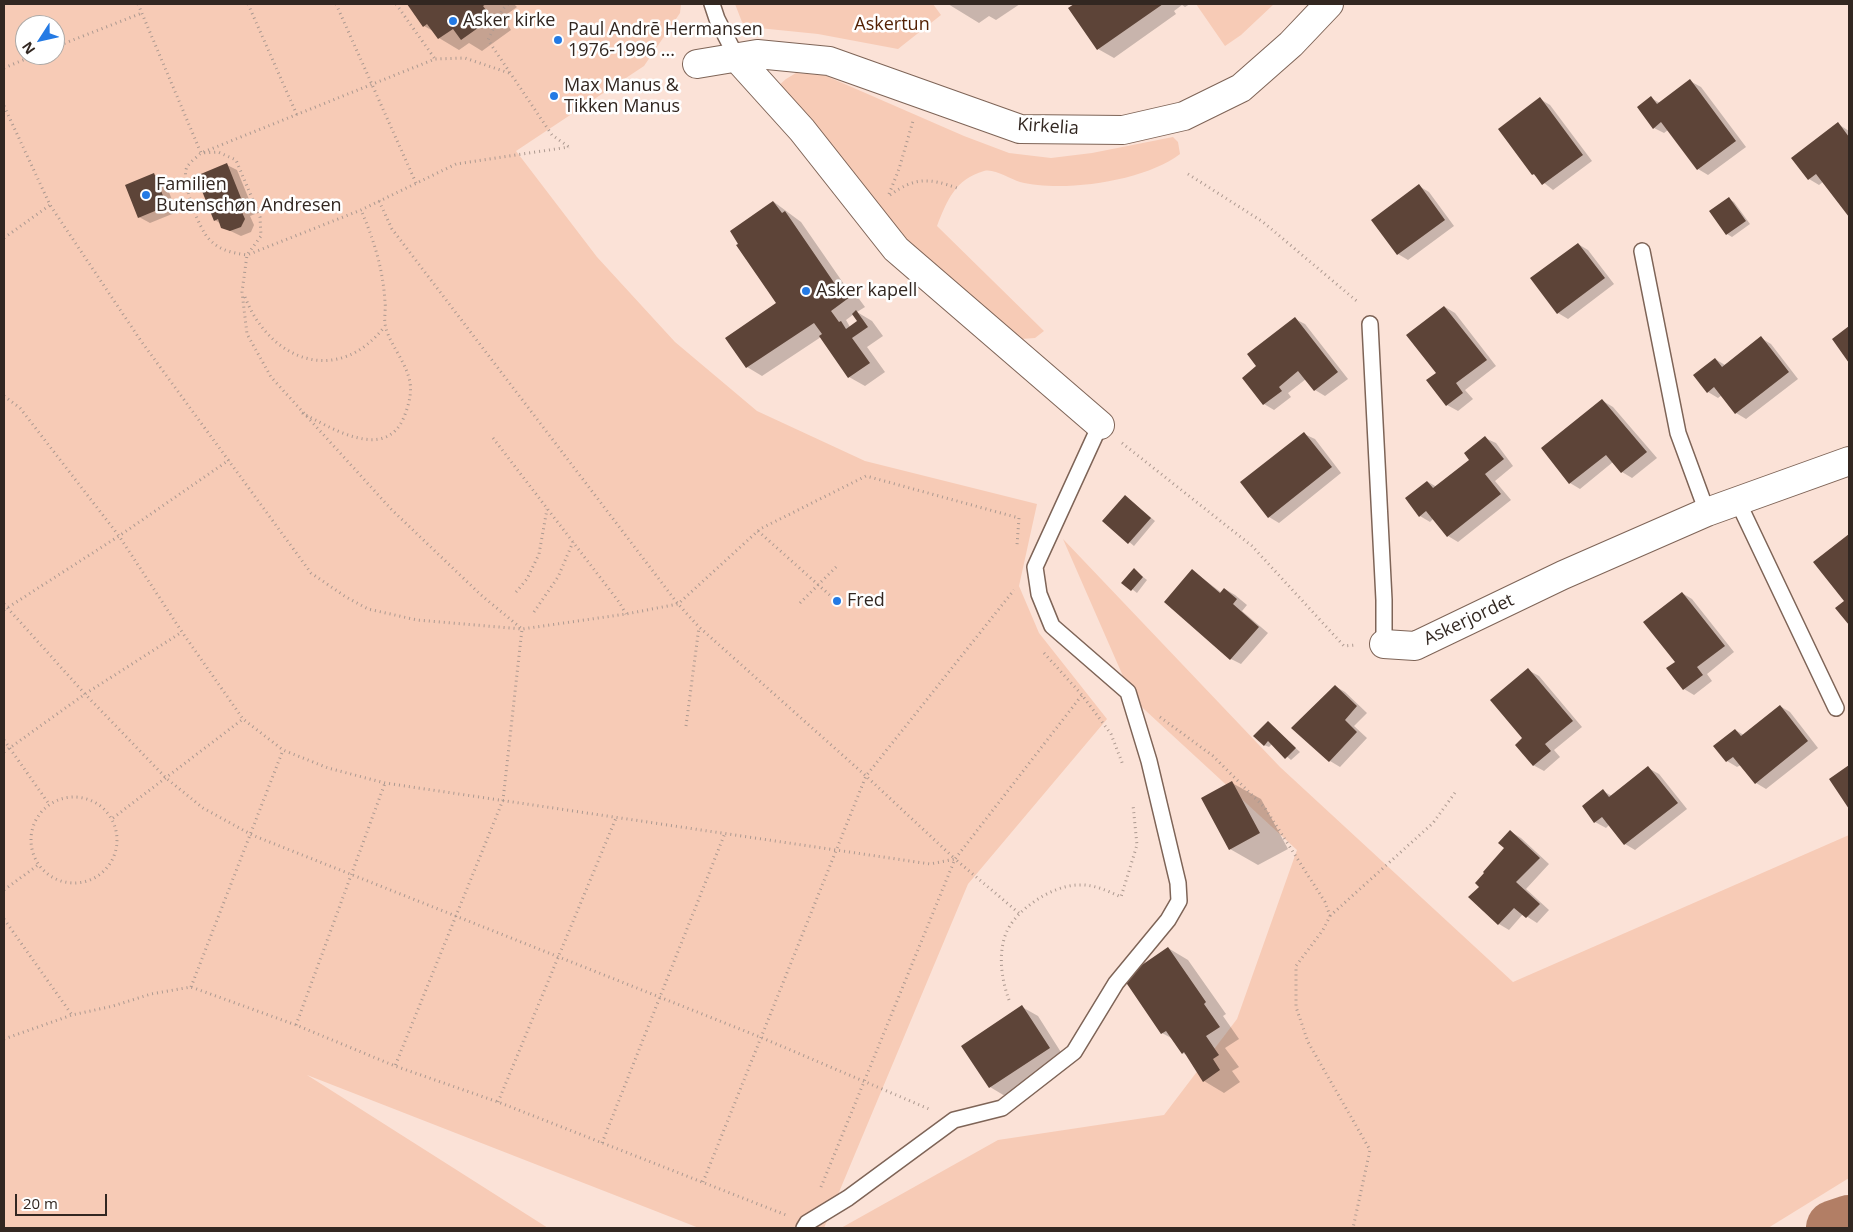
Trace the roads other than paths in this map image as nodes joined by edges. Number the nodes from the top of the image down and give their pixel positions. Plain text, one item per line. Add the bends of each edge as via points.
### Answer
1 (712, 4) edge
2 (1329, 4) edge
3 (736, 58) junction
4 (697, 64) dead end
5 (1642, 251) dead end
6 (1370, 324) road end
7 (1100, 425) joint
8 (1849, 461) edge
9 (1738, 502) junction
10 (1707, 512) junction
11 (1384, 644) joint
12 (1836, 708) dead end
13 (806, 1225) edge

1 - 3 lane
2 - 3 street, Kirkelia via 1291,44 1241,88 1184,116 1123,130 1020,129 829,61 757,54
3 - 4 street, Kirkelia
3 - 7 street via 802,130 896,249
5 - 10 lane via 1678,433
6 - 11 lane
7 - 13 lane via 1035,567 1039,594 1052,626 1128,692 1149,761 1178,882 1179,902 1116,983 1074,1052 1002,1108 954,1120
8 - 9 street, Askerjordet
9 - 10 street, Askerjordet
9 - 12 lane
10 - 11 street, Askerjordet via 1563,575 1415,646

